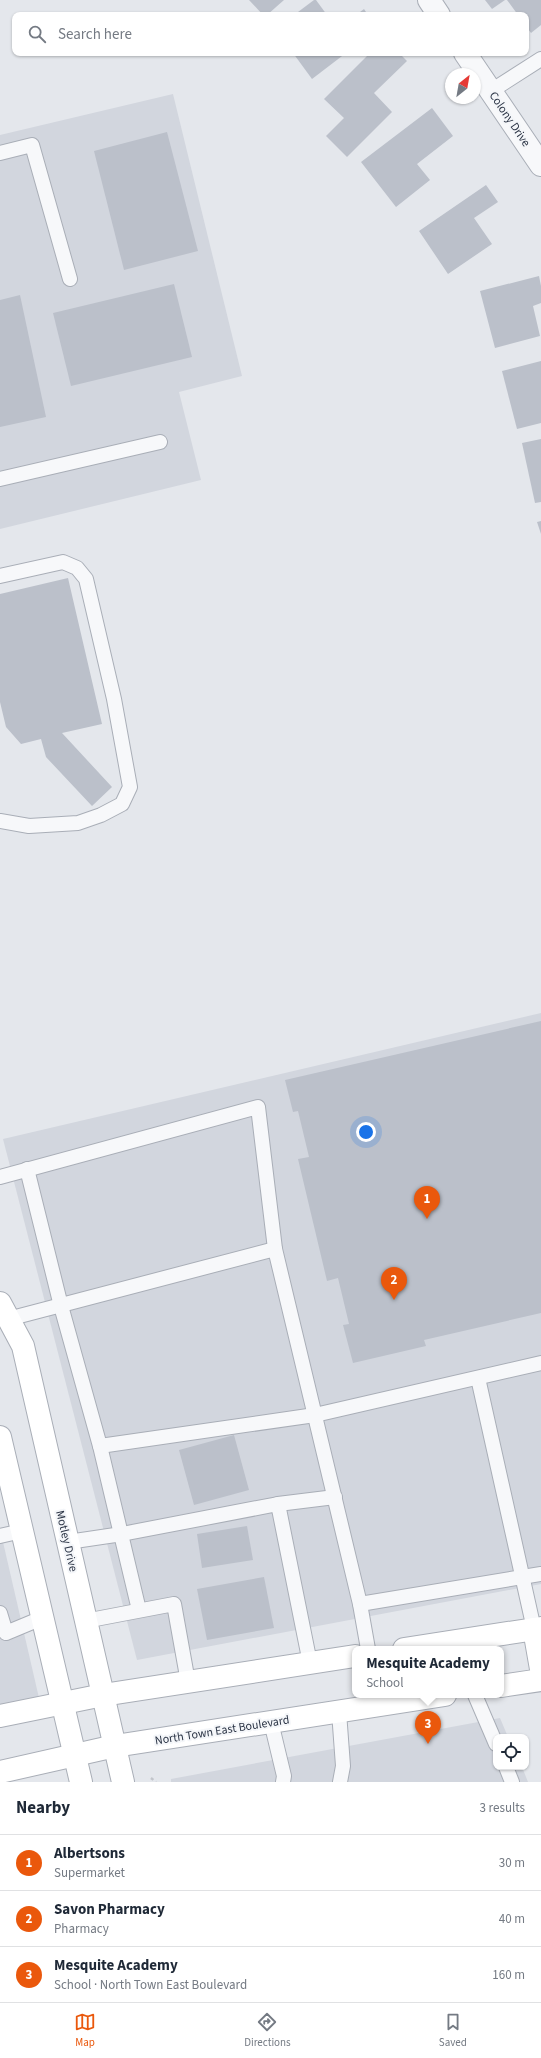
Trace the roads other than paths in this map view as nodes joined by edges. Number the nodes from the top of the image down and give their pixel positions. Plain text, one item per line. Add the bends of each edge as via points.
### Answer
1 (429, 0) edge
2 (437, 12) edge
3 (467, 56) edge
4 (541, 59) edge
5 (491, 91) junction
6 (0, 153) edge
7 (541, 165) edge
8 (70, 279) dead end
9 (160, 442) dead end
10 (0, 479) edge
11 (0, 576) edge
12 (0, 822) edge
13 (27, 1169) junction
14 (0, 1177) edge
15 (275, 1249) junction
16 (61, 1306) junction
17 (4, 1311) edge
18 (541, 1363) edge
19 (478, 1378) junction
20 (315, 1415) junction
21 (0, 1437) edge
22 (100, 1446) junction
23 (4, 1474) edge
24 (335, 1497) junction
25 (278, 1504) junction
26 (22, 1531) junction
27 (122, 1534) junction
28 (0, 1536) edge
29 (68, 1542) junction
30 (541, 1574) edge
31 (523, 1578) junction
32 (360, 1604) junction
33 (139, 1610) junction
34 (0, 1613) edge
35 (42, 1618) junction
36 (85, 1621) junction
37 (538, 1629) edge
38 (3, 1636) edge
39 (367, 1646) edge
40 (424, 1646) edge
41 (352, 1656) edge
42 (310, 1663) junction
43 (541, 1669) edge
44 (541, 1680) edge
45 (188, 1682) junction
46 (504, 1686) edge
47 (103, 1695) junction
48 (426, 1698) edge
49 (476, 1698) edge
50 (62, 1704) junction
51 (340, 1712) junction
52 (0, 1713) edge
53 (271, 1722) junction
54 (493, 1737) edge
55 (115, 1746) junction
56 (74, 1756) junction
57 (507, 1770) edge
58 (0, 1772) edge
59 (81, 1782) edge
60 (123, 1782) edge
61 (283, 1782) edge
62 (340, 1782) edge
63 (512, 1782) edge

1 - 2 street
3 - 5 street, Colony Drive
4 - 5 lane
5 - 7 street, Colony Drive
6 - 8 lane via 32,145
9 - 10 lane
11 - 12 lane via 63,562 78,568 86,579 114,699 130,787 122,804 78,823 29,826
13 - 14 lane
13 - 15 lane via 258,1107
13 - 16 lane
15 - 16 lane
15 - 20 lane
16 - 17 lane
16 - 22 lane
17 - 29 main road, Motley Drive via 23,1346
18 - 19 lane
19 - 20 lane
19 - 31 lane
20 - 22 lane
20 - 24 lane
21 - 23 main road
22 - 27 lane
23 - 26 main road
24 - 25 lane
24 - 32 lane
25 - 27 lane
25 - 42 lane
26 - 28 lane
26 - 35 main road
27 - 29 lane
27 - 33 lane
29 - 36 main road, Motley Drive
30 - 31 lane
31 - 32 lane
31 - 37 lane
32 - 39 lane
33 - 36 lane
33 - 45 lane via 174,1604
34 - 38 lane
35 - 38 lane
35 - 50 main road
36 - 47 main road, Motley Drive
37 - 40 main road
37 - 43 main road
41 - 42 main road
42 - 45 main road
44 - 46 main road
45 - 47 main road
47 - 50 main road
47 - 55 main road, Motley Drive
48 - 51 main road, North Town East Boulevard
49 - 54 lane
50 - 52 main road
50 - 56 main road
51 - 53 main road, North Town East Boulevard
51 - 62 lane via 343,1766
53 - 55 main road, North Town East Boulevard
53 - 61 lane via 284,1776
55 - 56 main road, North Town East Boulevard
55 - 60 main road, Motley Drive
56 - 58 main road, North Town East Boulevard
56 - 59 main road
57 - 63 lane

